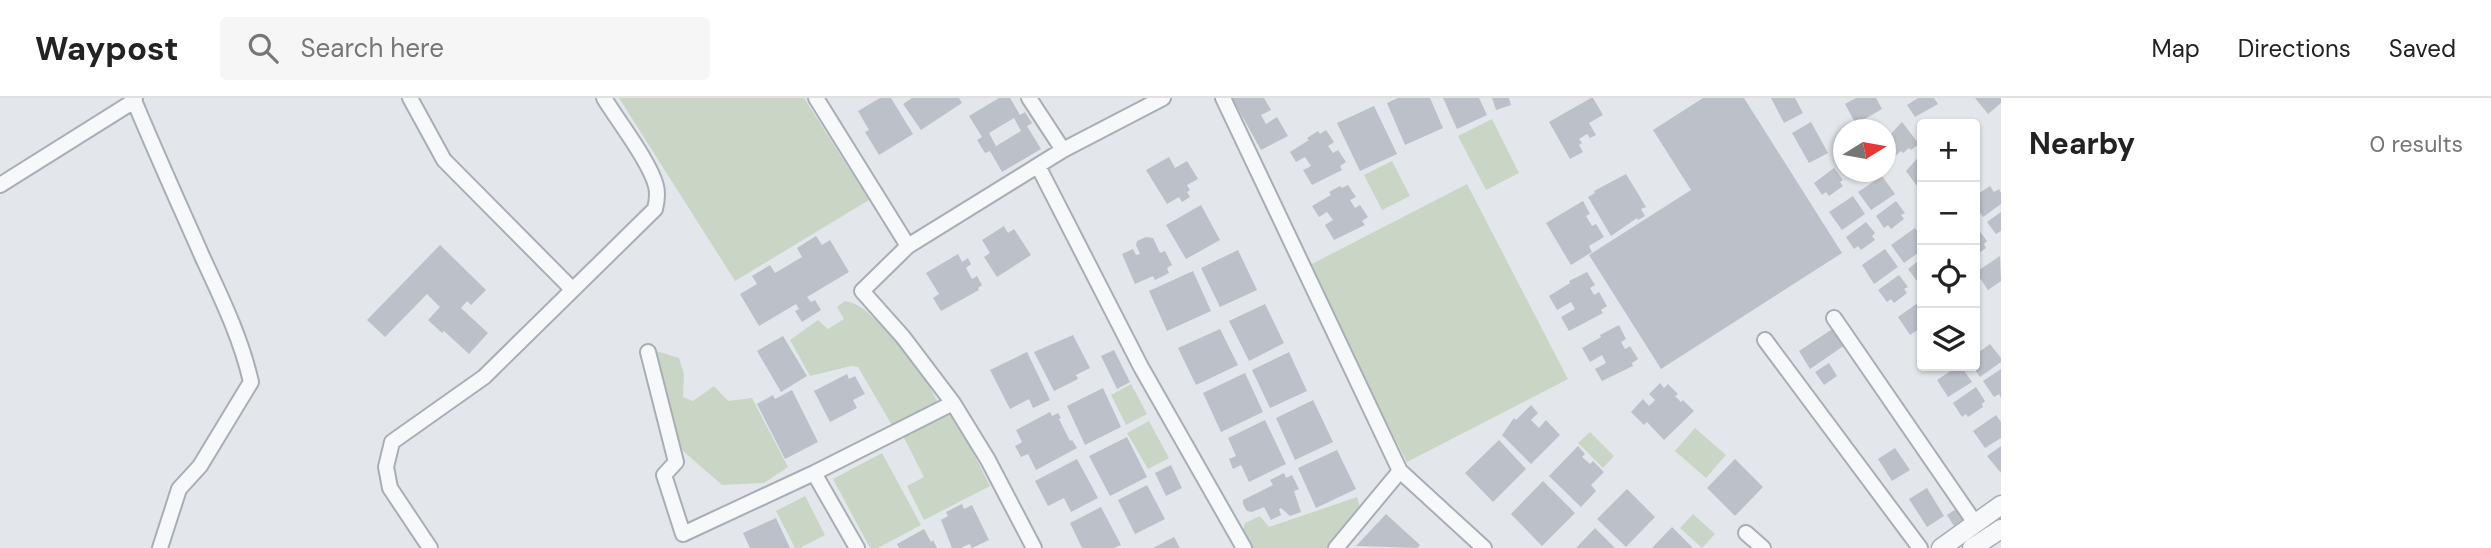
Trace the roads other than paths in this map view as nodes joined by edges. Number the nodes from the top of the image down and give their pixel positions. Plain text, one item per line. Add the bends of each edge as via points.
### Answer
1 (410, 98) edge
2 (604, 98) edge
3 (816, 98) edge
4 (1029, 98) edge
5 (1163, 98) edge
6 (1223, 98) edge
7 (134, 99) edge
8 (1063, 150) junction
9 (1038, 166) junction
10 (0, 185) edge
11 (908, 246) junction
12 (572, 289) junction
13 (1834, 318) dead end
14 (1765, 340) dead end
15 (648, 352) dead end
16 (953, 403) junction
17 (1400, 471) junction
18 (814, 473) junction
19 (2001, 505) edge
20 (1975, 523) junction
21 (2001, 529) edge
22 (1746, 533) dead end
23 (1977, 546) edge
24 (160, 548) edge
25 (430, 548) edge
26 (857, 548) edge
27 (1034, 548) edge
28 (1244, 548) edge
29 (1336, 548) edge
30 (1483, 548) edge
31 (1763, 548) edge
32 (1920, 548) edge
33 (1941, 548) edge

1 - 12 street via 444,160
2 - 12 street via 648,169 657,187 657,201
3 - 11 street
4 - 8 street
5 - 8 street
6 - 17 street
7 - 10 street
7 - 24 street via 217,288 251,382 200,466 180,489
8 - 9 street
9 - 11 street
9 - 28 street via 1141,367
11 - 16 street via 862,291
12 - 25 street via 484,377 392,442 386,467 390,488
13 - 20 street
14 - 32 street
15 - 18 street via 676,462 664,475 683,534
16 - 18 street
16 - 27 street
17 - 29 street
17 - 30 street
18 - 26 street
19 - 20 street
20 - 33 street
21 - 23 street
22 - 31 street

